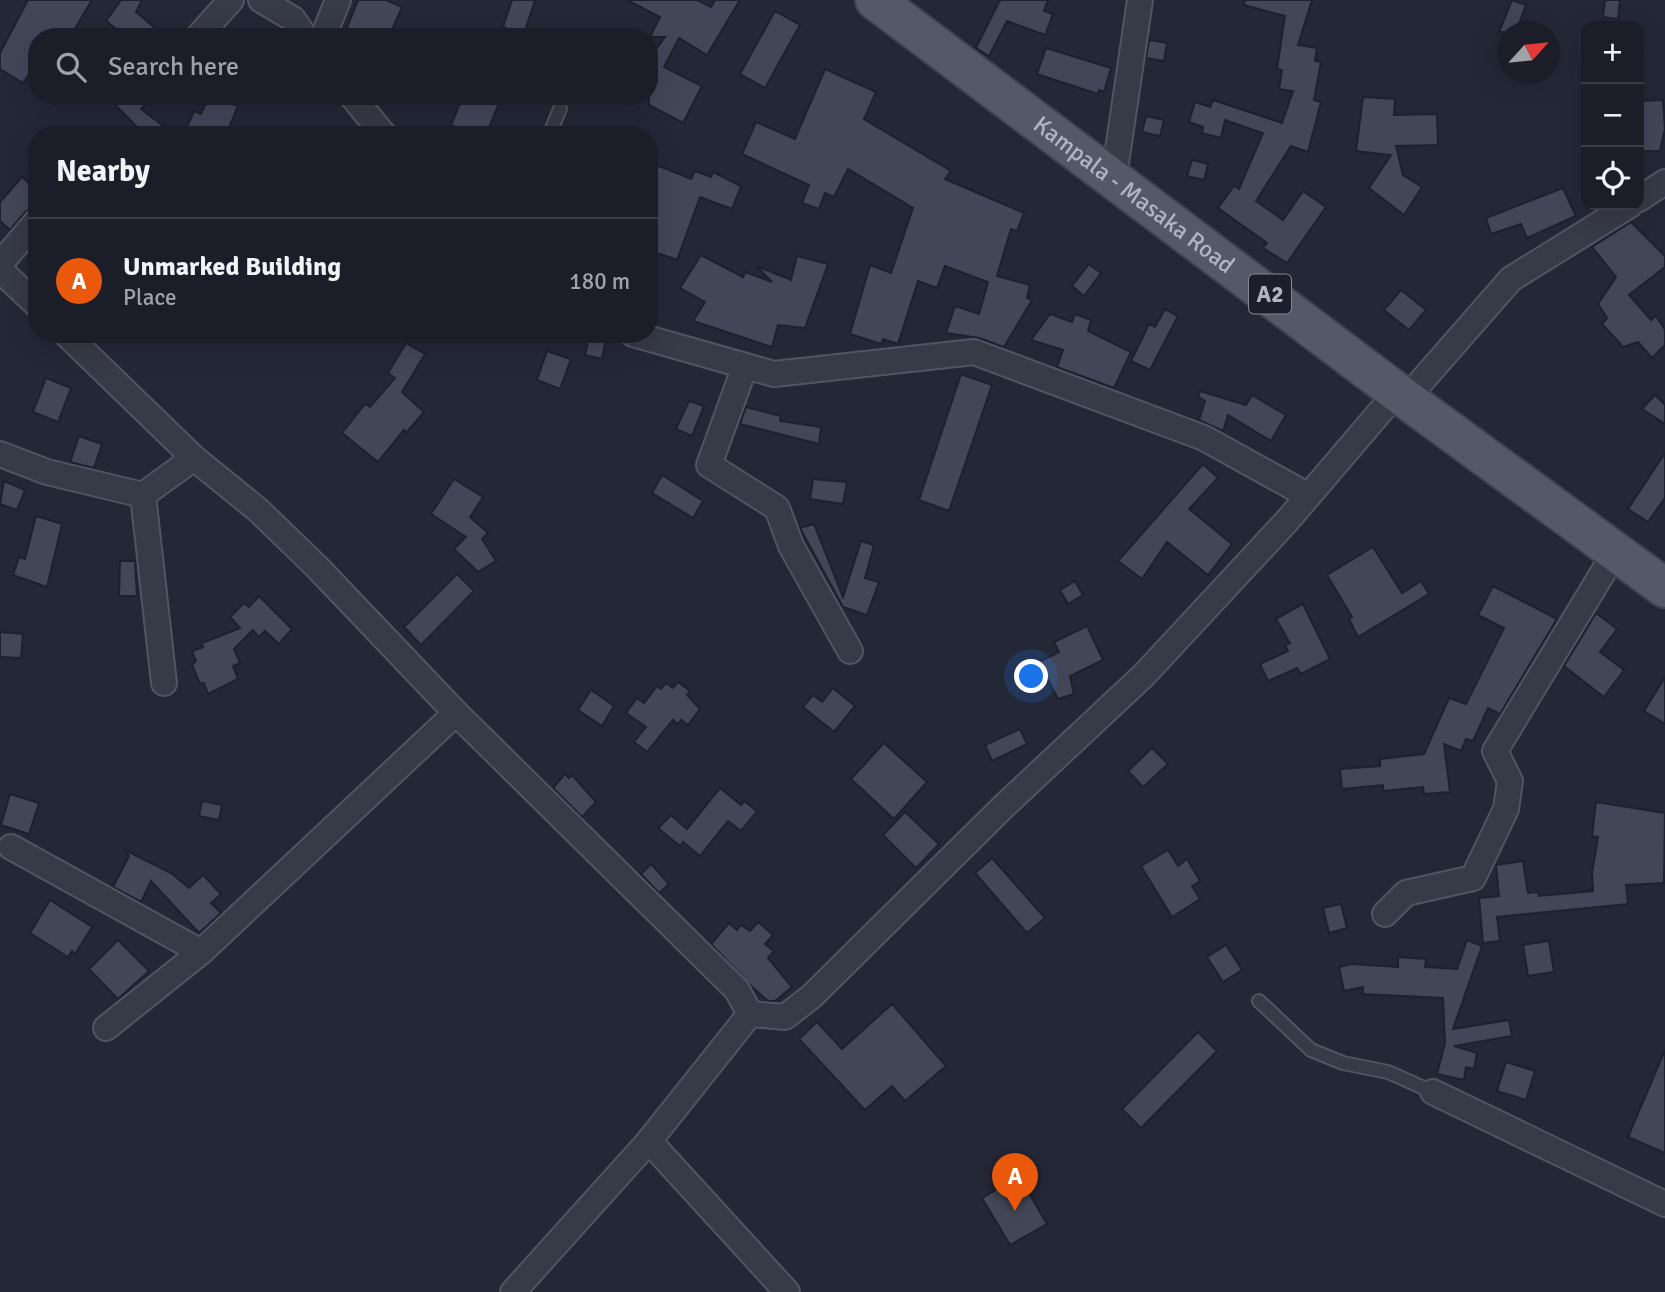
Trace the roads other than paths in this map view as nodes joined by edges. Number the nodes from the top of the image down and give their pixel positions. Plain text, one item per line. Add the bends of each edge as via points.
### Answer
1 (231, 0) edge
2 (261, 0) edge
3 (338, 0) edge
4 (1140, 0) edge
5 (886, 5) edge
6 (206, 28) edge
7 (299, 28) edge
8 (327, 28) edge
9 (359, 105) edge
10 (561, 109) dead end
11 (377, 126) edge
12 (553, 126) edge
13 (1114, 177) junction
14 (1665, 182) edge
15 (1644, 196) edge
16 (1622, 210) edge
17 (28, 231) edge
18 (0, 264) edge
19 (0, 270) edge
20 (28, 297) edge
21 (658, 341) edge
22 (75, 343) edge
23 (745, 366) junction
24 (1402, 395) junction
25 (194, 458) junction
26 (2, 461) edge
27 (143, 495) junction
28 (1307, 495) junction
29 (1616, 551) junction
30 (1665, 588) edge
31 (850, 651) dead end
32 (164, 683) dead end
33 (456, 713) junction
34 (11, 848) dead end
35 (1385, 914) dead end
36 (201, 952) junction
37 (1259, 1001) dead end
38 (750, 1014) junction
39 (106, 1028) dead end
40 (1433, 1092) joint
41 (649, 1141) junction
42 (1665, 1204) edge
43 (513, 1292) edge
44 (787, 1292) edge

1 - 6 street
2 - 7 street via 293,19
3 - 8 street
4 - 13 street
5 - 13 main road, Kampala - Masaka Road / A2
9 - 11 street
10 - 12 lane
13 - 24 main road, Kampala - Masaka Road / A2
14 - 15 street
16 - 24 street via 1511,279
17 - 18 street
19 - 20 street
21 - 23 street
22 - 25 street
23 - 28 street via 774,374 974,352 1204,438
23 - 31 street via 709,466 777,508 791,546
24 - 28 street
24 - 29 main road, Kampala - Masaka Road / A2
25 - 27 street
25 - 33 street via 317,566
26 - 27 street
27 - 32 street
28 - 38 street via 1144,675 812,996 785,1017
29 - 30 main road, Kampala - Masaka Road / A2
29 - 35 street via 1495,751 1510,781 1506,809 1473,878 1406,893
33 - 36 street
33 - 38 street via 737,990
34 - 36 street
36 - 39 street
37 - 40 lane via 1311,1050 1343,1063 1388,1072
38 - 41 street
40 - 42 street
41 - 43 street
41 - 44 street

